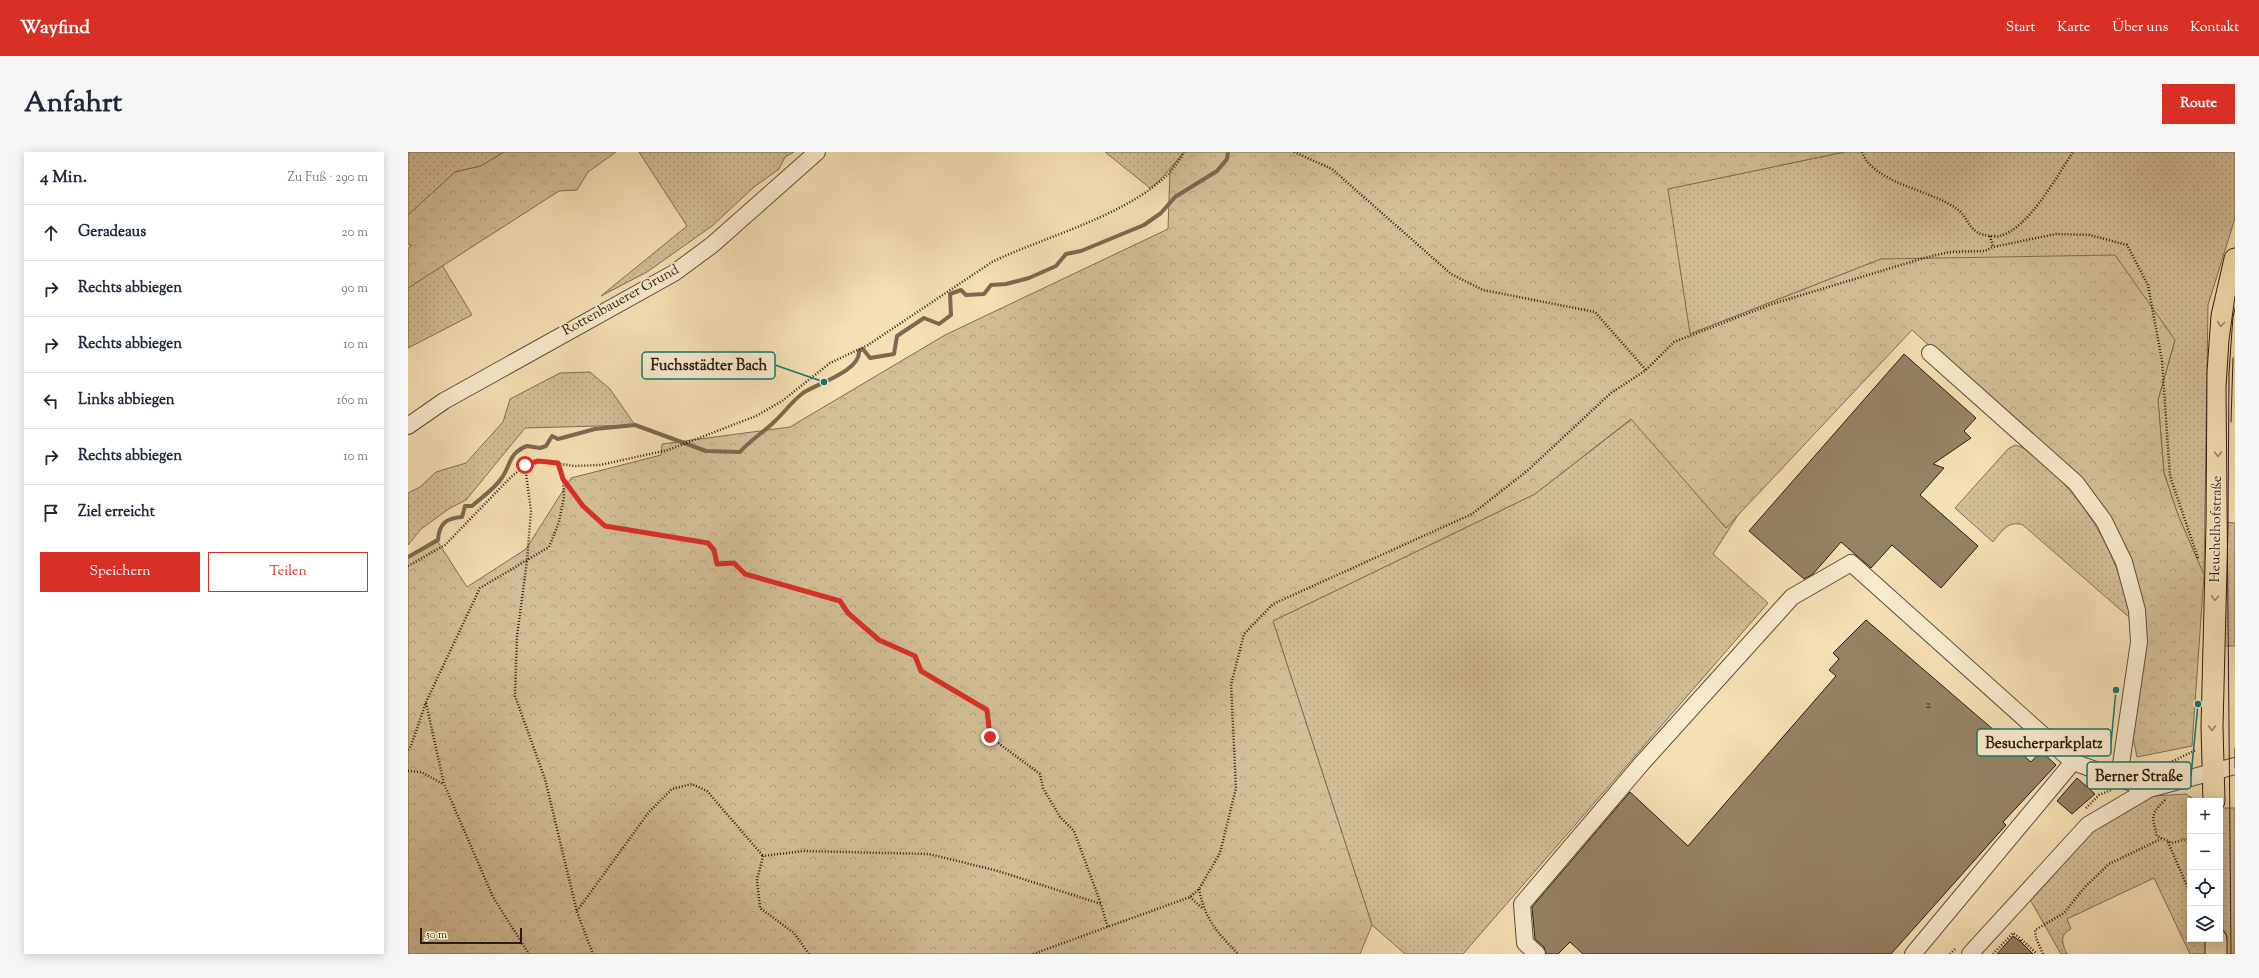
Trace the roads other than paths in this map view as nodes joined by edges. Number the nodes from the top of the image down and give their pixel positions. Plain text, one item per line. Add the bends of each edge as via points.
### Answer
1 (817, 152) edge
2 (2235, 259) edge
3 (1930, 353) dead end
4 (408, 426) edge
5 (2073, 762) junction
6 (2235, 766) edge
7 (2213, 772) junction
8 (2119, 778) junction
9 (2149, 789) junction
10 (2214, 798) edge
11 (2216, 942) edge
12 (1537, 954) edge
13 (1913, 954) edge
14 (1970, 954) edge
15 (2216, 954) edge

1 - 4 street, Rottenbauerer Grund via 712,245 674,273 444,401
2 -> 7 main road, Heuchelhofstraße via 2222,316 2218,372
3 - 8 street via 2076,483 2104,521 2124,562 2137,610 2139,642
5 - 8 street
5 - 12 street via 1850,563 1792,596 1643,762 1522,904 1525,942
5 - 13 street
6 - 7 street
7 - 9 street
7 - 10 main road, Heuchelhofstraße
8 - 9 street
9 - 14 street via 2088,825
11 - 15 main road

